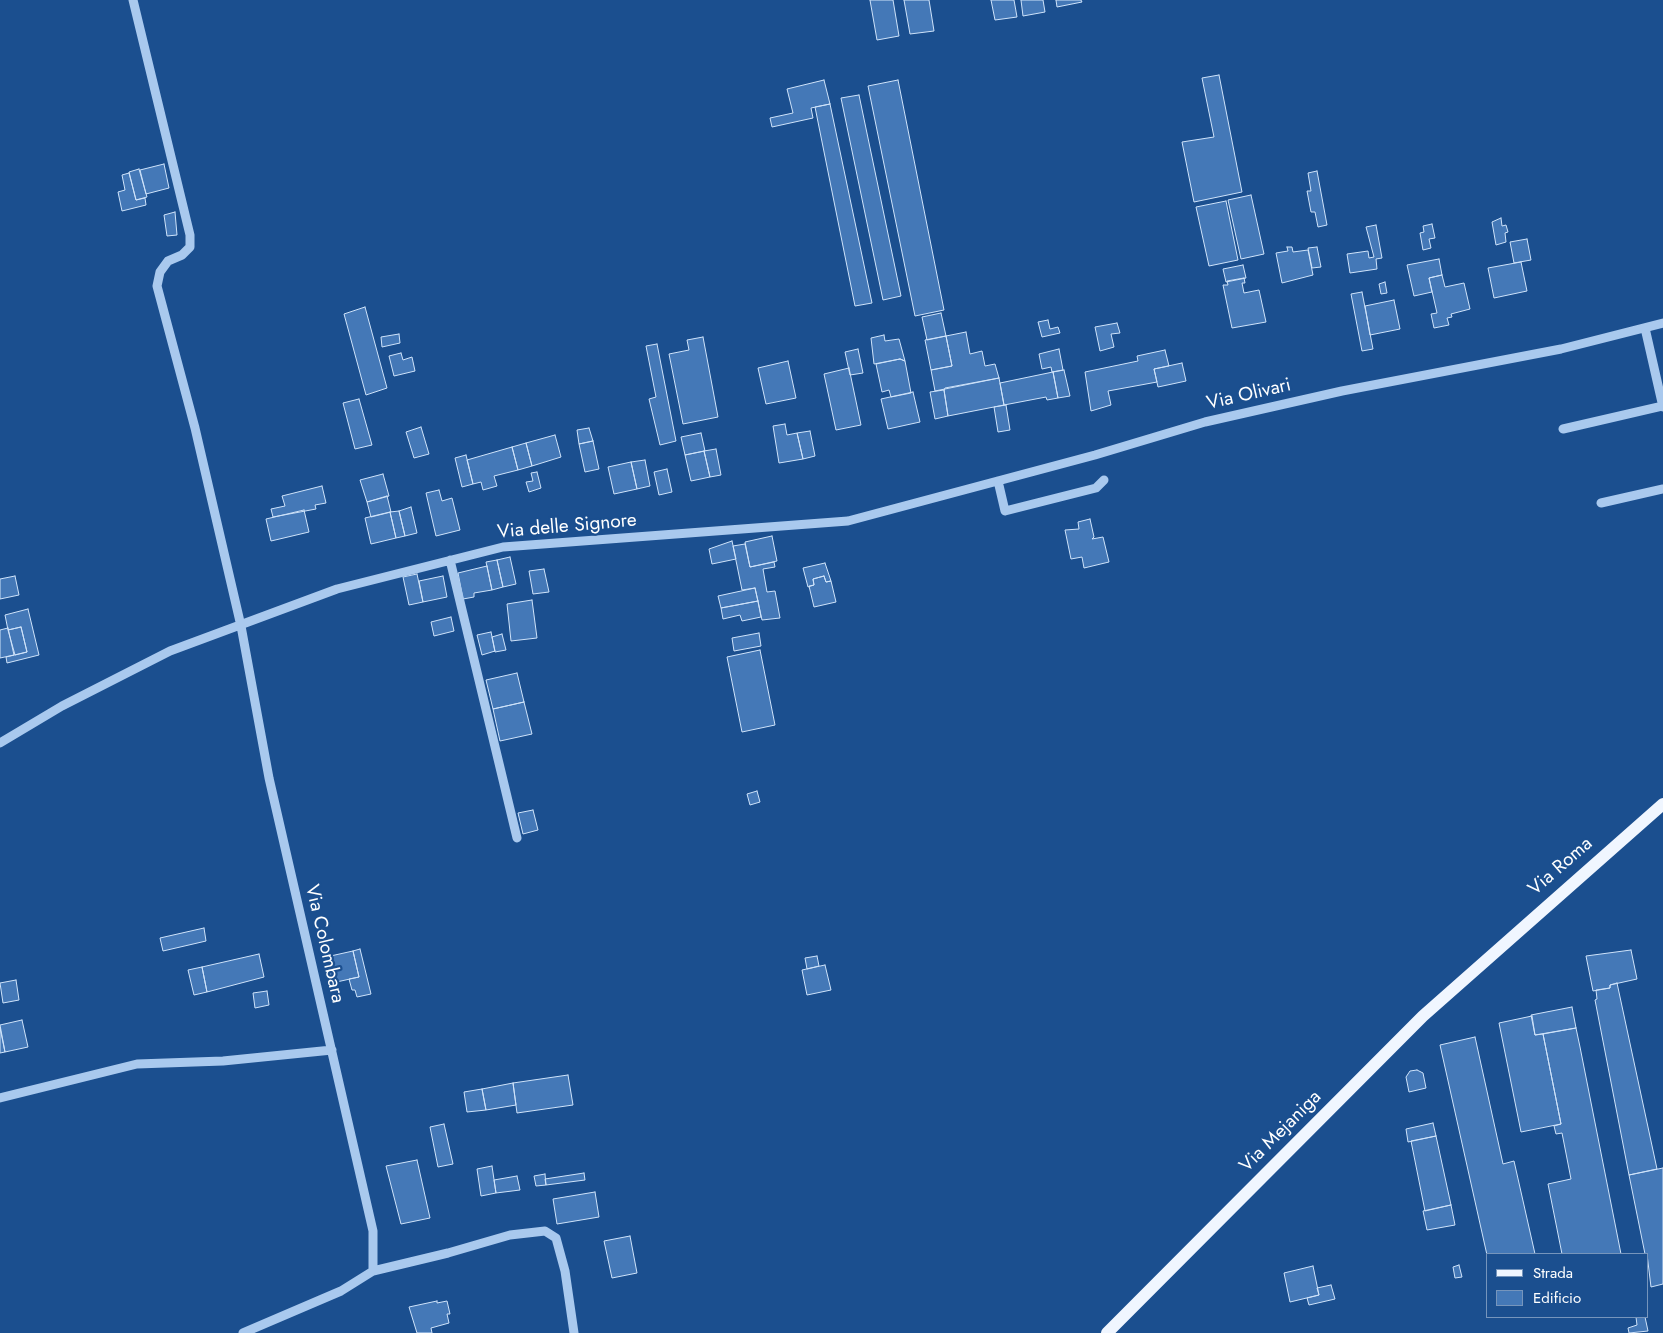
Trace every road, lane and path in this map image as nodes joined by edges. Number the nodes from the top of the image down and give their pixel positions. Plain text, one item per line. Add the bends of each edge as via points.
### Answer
1 (133, 0) edge
2 (1663, 323) edge
3 (1645, 328) junction
4 (1663, 406) edge
5 (1564, 429) dead end
6 (1104, 480) dead end
7 (998, 481) junction
8 (1663, 489) edge
9 (1601, 503) dead end
10 (848, 521) joint
11 (450, 560) junction
12 (241, 626) junction
13 (0, 743) edge
14 (1663, 804) edge
15 (517, 838) dead end
16 (1484, 960) joint
17 (332, 1050) junction
18 (0, 1098) edge
19 (373, 1271) junction
20 (242, 1333) edge
21 (574, 1333) edge
22 (1107, 1333) edge

1 - 12 street, Via Colombara via 190,234 190,247 182,255 168,260 160,272 157,286
2 - 3 street, Via Olivari
3 - 4 street
3 - 7 street, Via Olivari via 1561,349 1342,391 1205,422
4 - 5 street
6 - 7 street via 1096,488 1006,511
7 - 10 street, Via Olivari
8 - 9 street
10 - 11 street, Via delle Signore via 503,547
11 - 12 street, Via delle Signore via 338,589
11 - 15 street
12 - 13 street, Via delle Signore via 170,651 62,706
12 - 17 street, Via Colombara via 269,778
14 - 16 main road, Via Roma
16 - 22 main road, Via Mejaniga via 1423,1016
17 - 18 street via 223,1061 138,1064
17 - 19 street, Via Colombara via 373,1231
19 - 20 street via 341,1291
19 - 21 street via 510,1235 545,1231 556,1238

